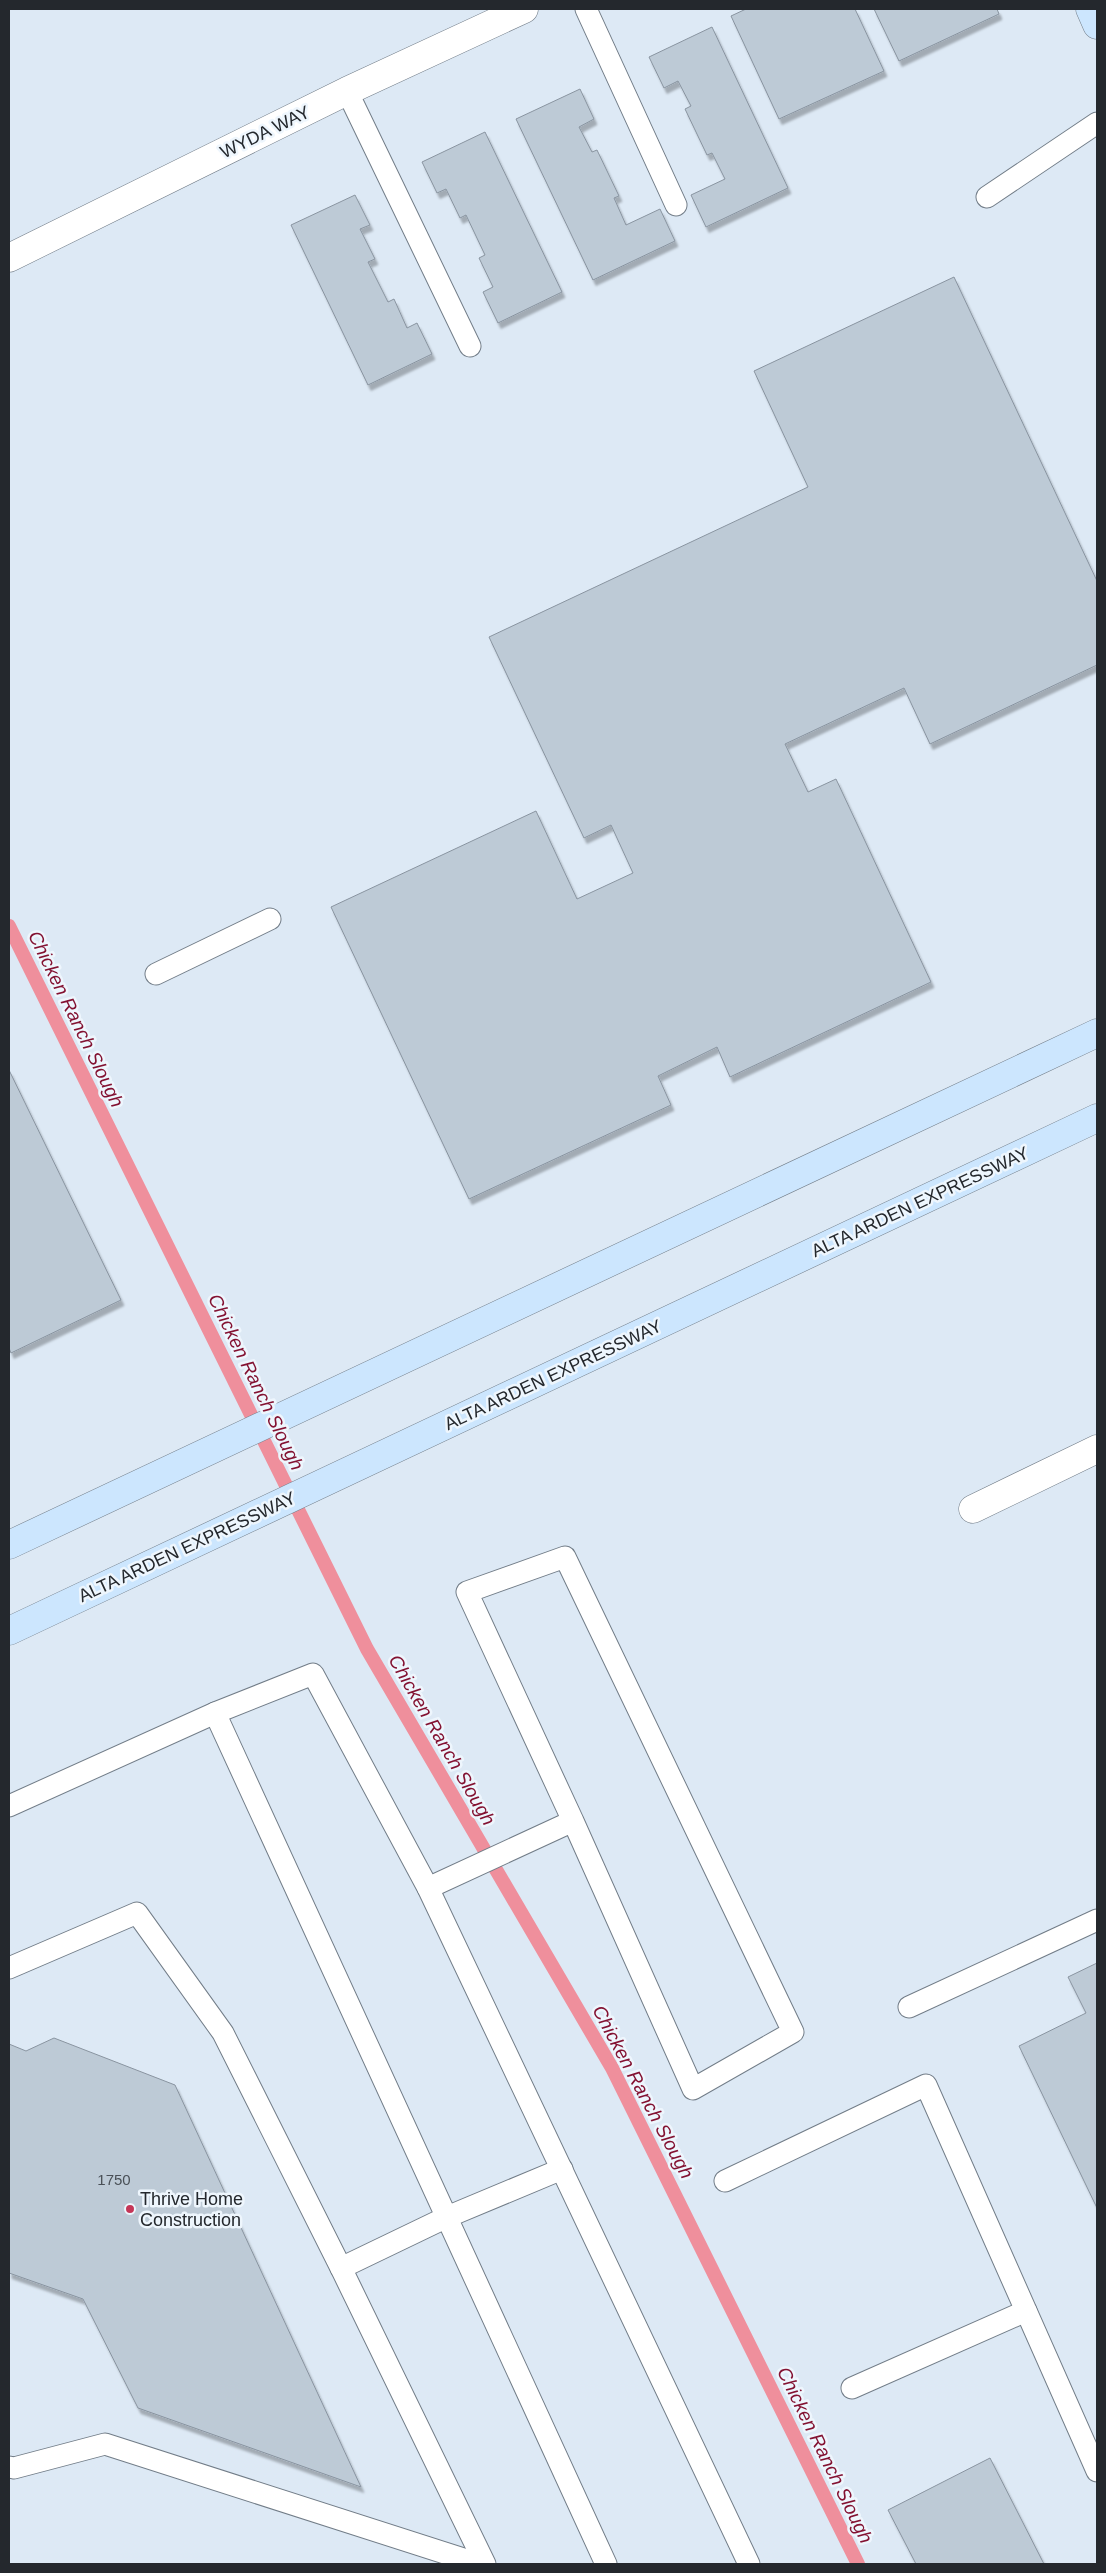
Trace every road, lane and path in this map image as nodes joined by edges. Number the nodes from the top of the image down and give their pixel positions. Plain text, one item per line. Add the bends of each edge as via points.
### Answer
1 (524, 9) edge
2 (586, 9) edge
3 (1090, 9) edge
4 (1097, 25) edge
5 (347, 91) junction
6 (1097, 123) edge
7 (987, 197) dead end
8 (676, 205) dead end
9 (9, 258) edge
10 (470, 346) dead end
11 (270, 919) dead end
12 (156, 974) dead end
13 (1097, 1033) edge
14 (1097, 1118) edge
15 (1097, 1449) edge
16 (973, 1509) dead end
17 (9, 1545) edge
18 (9, 1631) edge
19 (215, 1713) junction
20 (9, 1806) edge
21 (573, 1821) junction
22 (428, 1888) junction
23 (1097, 1920) edge
24 (9, 1968) edge
25 (909, 2007) dead end
26 (562, 2169) junction
27 (725, 2181) dead end
28 (446, 2217) junction
29 (341, 2268) junction
30 (1026, 2311) junction
31 (852, 2388) dead end
32 (9, 2467) edge
33 (1097, 2471) edge
34 (479, 2564) edge
35 (485, 2564) edge
36 (606, 2564) edge
37 (749, 2564) edge

1 - 5 street, WYDA WAY
2 - 8 lane
3 - 4 main road
5 - 9 street, WYDA WAY
5 - 10 lane
6 - 7 lane
11 - 12 lane
13 - 17 main road
14 - 18 main road, ALTA ARDEN EXPRESSWAY
15 - 16 street
19 - 20 lane
19 - 22 lane via 313,1674
19 - 28 lane
21 - 21 lane via 467,1592 565,1557 793,2032 693,2088
21 - 22 lane
22 - 26 lane
23 - 25 lane
24 - 29 lane via 137,1913 223,2033
26 - 28 lane
26 - 37 lane
27 - 30 lane via 926,2085
28 - 29 lane
28 - 36 lane
29 - 35 lane
30 - 31 lane
30 - 33 lane
32 - 34 lane via 104,2444

